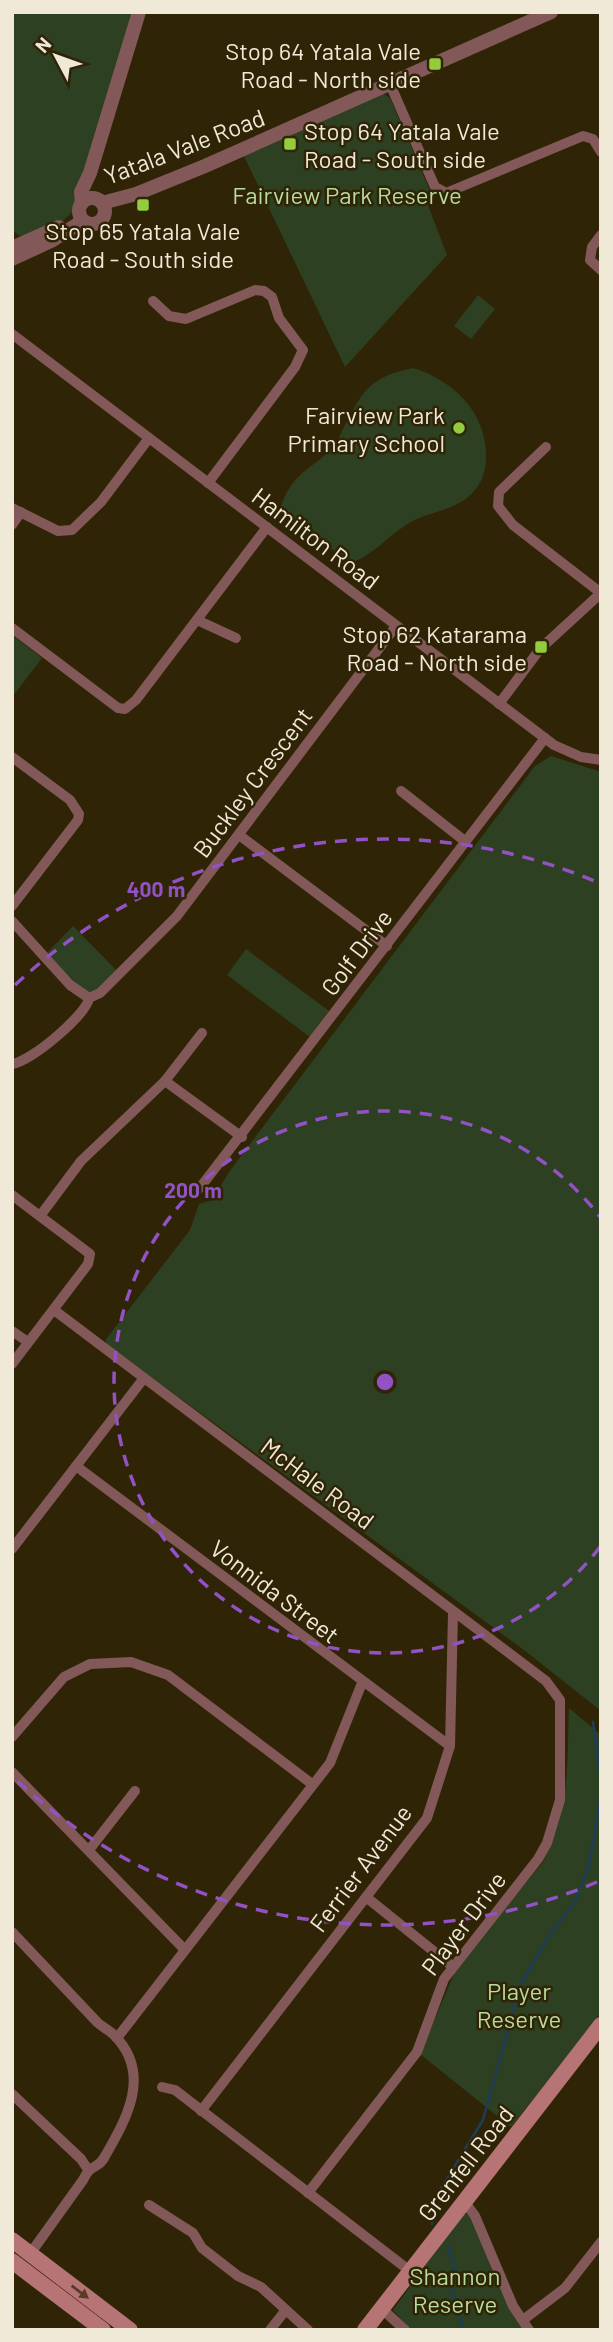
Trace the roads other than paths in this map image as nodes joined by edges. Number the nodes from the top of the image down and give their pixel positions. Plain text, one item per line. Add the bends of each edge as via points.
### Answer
1 (139, 12) edge
2 (551, 12) edge
3 (390, 84) junction
4 (601, 152) edge
5 (90, 173) junction
6 (100, 201) junction
7 (81, 212) junction
8 (601, 235) edge
9 (12, 248) edge
10 (12, 259) edge
11 (601, 270) edge
12 (153, 301) dead end
13 (12, 334) edge
14 (149, 438) junction
15 (546, 447) dead end
16 (208, 483) junction
17 (16, 510) edge
18 (12, 525) edge
19 (267, 527) junction
20 (601, 593) edge
21 (197, 620) junction
22 (396, 626) junction
23 (12, 628) edge
24 (236, 638) dead end
25 (499, 704) junction
26 (545, 738) junction
27 (12, 757) edge
28 (601, 760) edge
29 (401, 792) dead end
30 (239, 835) junction
31 (466, 842) junction
32 (12, 906) edge
33 (12, 920) edge
34 (387, 946) junction
35 (89, 998) junction
36 (202, 1033) dead end
37 (12, 1065) edge
38 (165, 1081) junction
39 (242, 1137) junction
40 (200, 1189) dead end
41 (12, 1195) edge
42 (40, 1216) junction
43 (54, 1310) junction
44 (12, 1331) edge
45 (28, 1342) junction
46 (12, 1364) edge
47 (144, 1378) junction
48 (76, 1466) junction
49 (12, 1549) edge
50 (453, 1612) junction
51 (362, 1683) junction
52 (555, 1690) joint
53 (12, 1737) edge
54 (450, 1746) junction
55 (12, 1772) edge
56 (312, 1784) junction
57 (135, 1791) dead end
58 (89, 1850) junction
59 (366, 1897) junction
60 (12, 1932) edge
61 (184, 1949) junction
62 (452, 1966) junction
63 (601, 2025) edge
64 (117, 2038) junction
65 (162, 2087) dead end
66 (12, 2094) edge
67 (201, 2111) junction
68 (87, 2168) junction
69 (308, 2193) junction
70 (464, 2201) junction
71 (149, 2205) dead end
72 (12, 2240) edge
73 (601, 2242) edge
74 (30, 2253) junction
75 (12, 2254) edge
76 (12, 2261) edge
77 (410, 2270) junction
78 (46, 2287) junction
79 (381, 2308) junction
80 (285, 2311) junction
81 (526, 2325) edge
82 (103, 2330) edge
83 (130, 2330) edge
84 (270, 2330) edge
85 (307, 2330) edge
86 (365, 2330) edge
87 (405, 2330) edge

1 - 5 street
2 - 3 street, Yatala Vale Road
3 - 4 street via 435,187 446,193 583,136 593,139
3 - 6 street, Yatala Vale Road via 136,194
5 - 6 street
5 - 7 street via 81,192
6 - 7 street, Yatala Vale Road
6 - 7 street via 105,210 102,220 93,224
7 - 9 street
7 - 10 street via 51,241
8 - 11 street via 589,253
12 - 16 street via 169,316 186,318 255,290 264,291 303,349 295,368
13 - 14 street, Hamilton Road
14 - 16 street, Hamilton Road
14 - 17 street via 77,527 58,531
15 - 20 street via 499,492 498,506 513,525
16 - 19 street, Hamilton Road
17 - 18 street
19 - 21 street
19 - 22 street, Hamilton Road
20 - 25 street via 540,649
21 - 23 street via 136,700 122,709
21 - 24 street
22 - 25 street, Hamilton Road
22 - 30 street, Buckley Crescent
25 - 26 street, Hamilton Road
26 - 28 street, Hamilton Road via 571,754
26 - 31 street, Golf Drive
27 - 32 street via 70,800 79,814
29 - 31 street
30 - 34 street
30 - 35 street, Buckley Crescent via 177,916 100,993
31 - 34 street, Golf Drive
33 - 35 street via 71,985
34 - 39 street, Golf Drive
35 - 37 street, Buckley Crescent via 86,1010 34,1056
36 - 38 street
38 - 39 street
38 - 42 street via 81,1161
39 - 40 street, Golf Drive
41 - 42 street
42 - 43 street via 90,1254 88,1264
43 - 45 street
43 - 47 street, McHale Road
44 - 45 street
45 - 46 street
47 - 48 street
47 - 50 street, McHale Road
48 - 49 street
48 - 51 street, Vonnida Street
50 - 52 street, McHale Road
50 - 54 street, Ferrier Avenue
51 - 54 street, Vonnida Street
51 - 56 street via 330,1763
52 - 62 street, Player Drive via 560,1700 560,1800 547,1843
53 - 56 street via 64,1677 90,1664 131,1661 168,1675
54 - 59 street, Ferrier Avenue via 427,1818
55 - 58 street
56 - 61 street
57 - 58 street
58 - 61 street
59 - 62 street
59 - 67 street, Ferrier Avenue
60 - 64 street
61 - 64 street
62 - 69 street, Player Drive via 435,1997 417,2052
63 - 70 main road, Grenfell Road
64 - 68 street via 133,2067 133,2100 104,2158
65 - 67 street via 174,2090
66 - 68 street
67 - 69 street
68 - 74 street
69 - 77 street
70 - 77 main road, Grenfell Road
70 - 81 street
71 - 80 street via 193,2234 202,2248 238,2276 261,2287
72 - 74 main road
73 - 81 street via 565,2288
74 - 75 main road
74 - 78 main road
74 -> 83 main road
76 - 78 main road
77 - 79 main road, Grenfell Road
78 - 82 main road
79 - 86 main road, Grenfell Road
79 - 87 street
80 - 84 street
80 - 85 street

